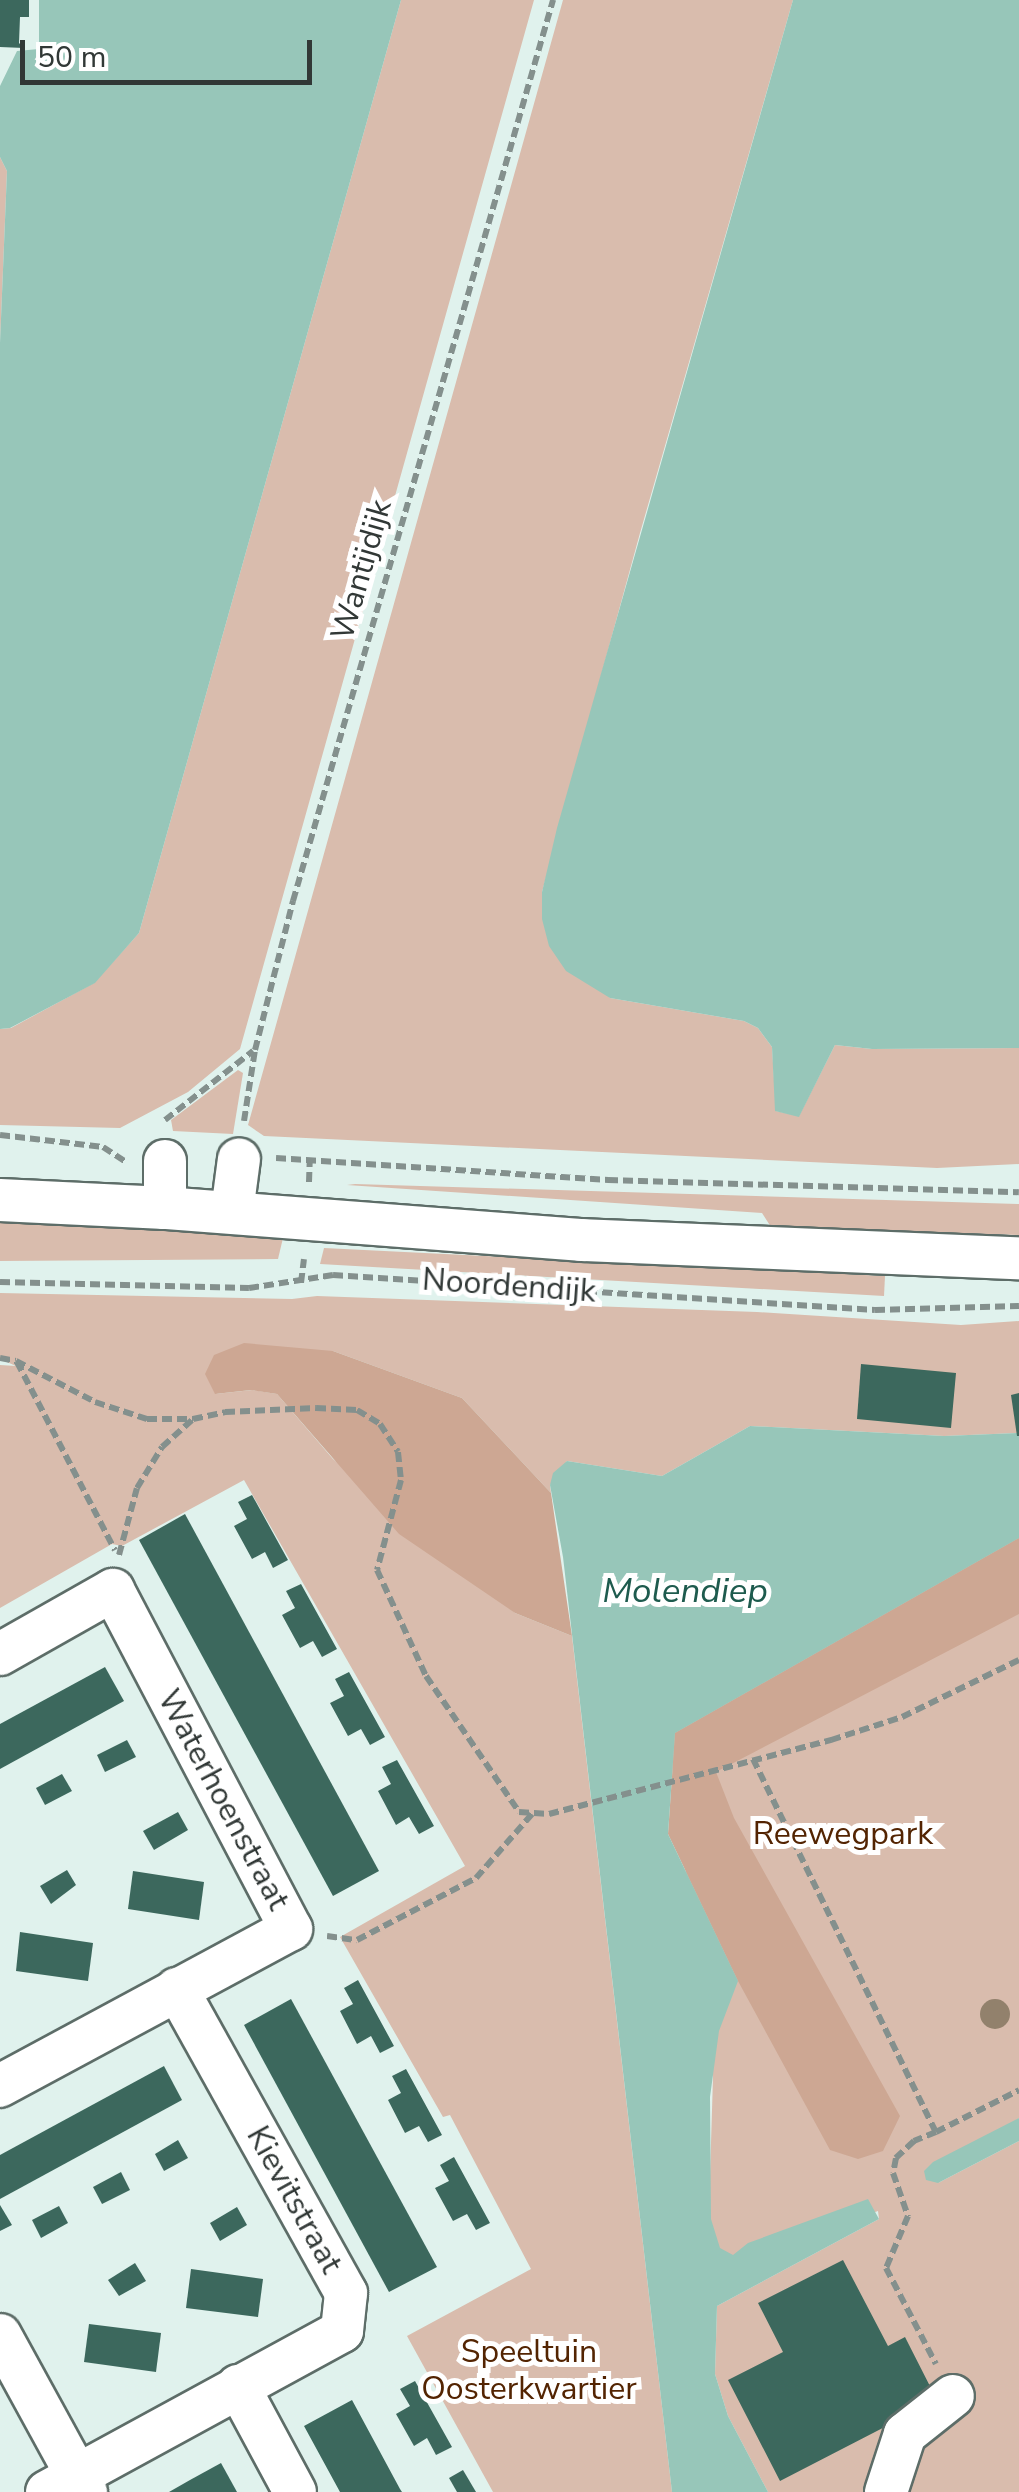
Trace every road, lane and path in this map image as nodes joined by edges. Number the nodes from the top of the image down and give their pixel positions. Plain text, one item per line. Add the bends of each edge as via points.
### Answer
1 (553, 0) edge
2 (255, 1050) junction
3 (0, 1135) edge
4 (149, 1148) junction
5 (310, 1158) dead end
6 (239, 1159) joint
7 (1019, 1192) edge
8 (0, 1200) edge
9 (165, 1208) junction
10 (232, 1212) junction
11 (1019, 1258) edge
12 (0, 1282) edge
13 (1019, 1306) edge
14 (0, 1358) edge
15 (16, 1360) junction
16 (193, 1420) junction
17 (0, 1654) edge
18 (1019, 1660) edge
19 (754, 1759) junction
20 (532, 1814) junction
21 (292, 1929) junction
22 (177, 1989) junction
23 (0, 2086) edge
24 (1019, 2090) edge
25 (936, 2132) junction
26 (0, 2335) edge
27 (238, 2386) junction
28 (953, 2396) joint
29 (70, 2486) edge
30 (295, 2492) edge
31 (886, 2492) edge

1 - 2 path, Wantijdijk
2 - 4 path
2 - 6 path, Wantijdijk
3 - 4 path
4 - 9 street
5 - 7 path via 608,1180
6 - 10 street
8 - 9 street, Noordendijk
9 - 10 street, Noordendijk
10 - 11 street, Noordendijk via 582,1240
12 - 13 path, Noordendijk via 250,1288 333,1275 875,1310
14 - 15 path
15 - 16 path via 95,1402 148,1419
15 - 16 path via 119,1557 137,1488 162,1447
16 - 20 path via 316,1408 357,1410 380,1424 398,1452 401,1480 378,1570 426,1676 508,1798 519,1812
17 - 21 street, Waterhoenstraat via 113,1590
18 - 19 path via 902,1717
19 - 20 path
19 - 25 path
20 - 21 path via 476,1878 358,1940
21 - 22 street, Waterhoenstraat
22 - 23 street, Waterhoenstraat
22 - 27 street, Kievitstraat via 346,2293 342,2331
24 - 25 path
25 - 28 path via 896,2158 893,2173 908,2216 886,2268
26 - 29 street
27 - 29 street, Kievitstraat
27 - 30 street
28 - 31 street via 906,2434

